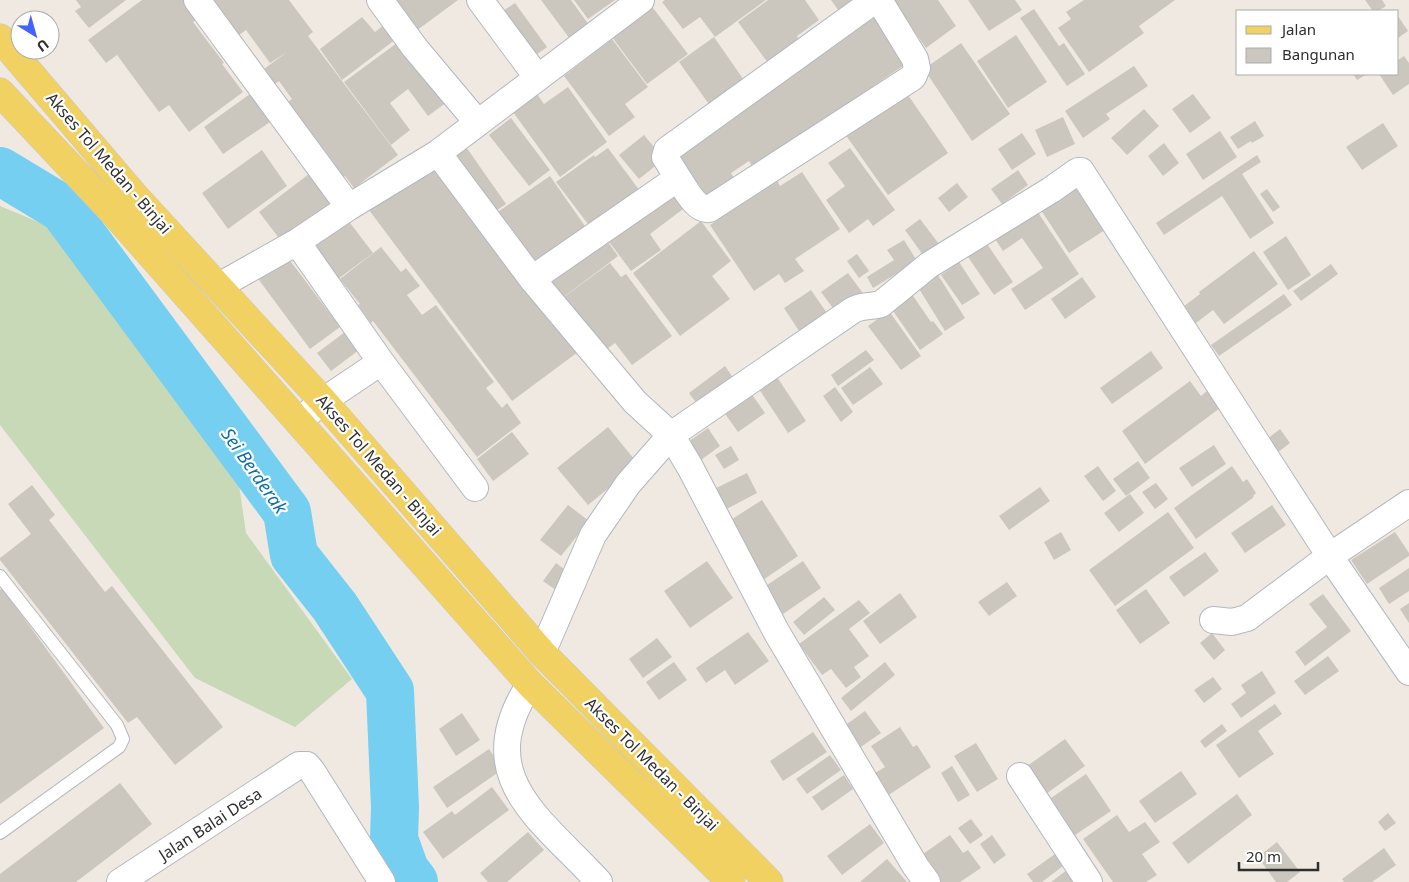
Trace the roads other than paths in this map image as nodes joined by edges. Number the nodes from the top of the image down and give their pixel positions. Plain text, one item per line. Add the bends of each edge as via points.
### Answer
1 (197, 0) edge
2 (380, 0) edge
3 (480, 0) edge
4 (641, 0) edge
5 (877, 0) edge
6 (0, 38) edge
7 (537, 77) junction
8 (0, 92) edge
9 (478, 123) junction
10 (438, 153) junction
11 (678, 178) junction
12 (349, 207) junction
13 (297, 242) junction
14 (532, 278) junction
15 (218, 286) junction
16 (380, 362) junction
17 (323, 401) junction
18 (298, 422) junction
19 (671, 435) junction
20 (475, 488) dead end
21 (1409, 503) edge
22 (1330, 556) junction
23 (0, 576) edge
24 (1213, 620) dead end
25 (542, 652) junction
26 (1409, 672) edge
27 (530, 684) junction
28 (1020, 776) dead end
29 (0, 834) edge
30 (120, 882) edge
31 (382, 882) edge
32 (600, 882) edge
33 (731, 882) edge
34 (769, 882) edge
35 (927, 882) edge
36 (1088, 882) edge

1 - 12 street
2 - 9 street via 415,48
3 - 7 street
4 - 7 street
5 - 11 street via 667,150 665,157
5 - 11 street via 915,59 913,77 709,209 699,208
6 - 15 main road, Akses Tol Medan - Binjai
7 - 9 street
8 - 18 main road, Akses Tol Medan - Binjai via 112,211
9 - 10 street
10 - 12 street
10 - 14 street
11 - 14 street
12 - 13 street
13 - 15 street
13 - 16 street
14 - 19 street via 635,402
15 - 17 main road, Akses Tol Medan - Binjai
16 - 17 street
16 - 20 street
17 - 18 street
17 - 25 main road, Akses Tol Medan - Binjai
18 - 27 main road, Akses Tol Medan - Binjai
19 - 22 street via 853,310 881,304 929,265 1081,171
19 - 25 street via 628,484 593,535
19 - 35 street via 777,633
21 - 22 street
22 - 24 street via 1248,618 1232,622
22 - 26 street
23 - 29 lane via 117,725 123,739 119,747
25 - 34 main road, Akses Tol Medan - Binjai
27 - 32 street via 518,701 507,731 506,753 515,788 538,818
27 - 33 main road, Akses Tol Medan - Binjai
28 - 36 street
30 - 31 street, Jalan Balai Desa via 299,766 307,765

